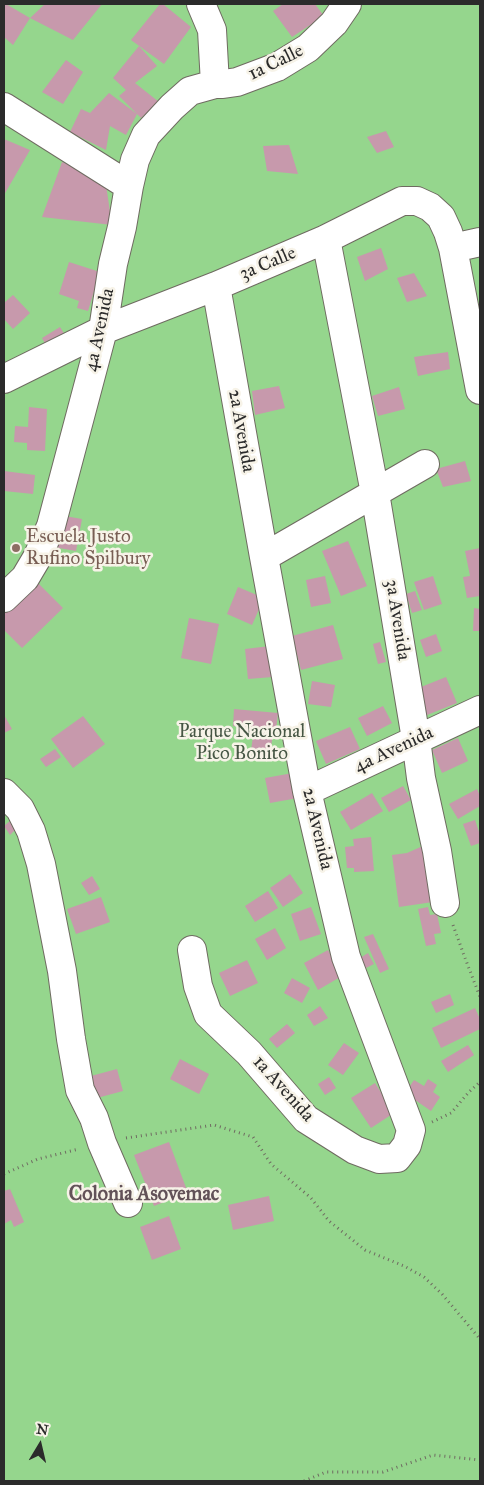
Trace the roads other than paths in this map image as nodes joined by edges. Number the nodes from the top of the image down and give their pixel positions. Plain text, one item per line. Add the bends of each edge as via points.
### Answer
1 (201, 4) edge
2 (347, 4) edge
3 (215, 84) junction
4 (4, 107) edge
5 (129, 186) junction
6 (326, 239) junction
7 (480, 242) edge
8 (453, 248) junction
9 (216, 286) junction
10 (103, 330) junction
11 (4, 379) edge
12 (480, 390) edge
13 (425, 464) dead end
14 (375, 493) junction
15 (264, 557) junction
16 (4, 598) edge
17 (480, 710) edge
18 (416, 739) junction
19 (308, 791) junction
20 (4, 793) edge
21 (445, 903) road end
22 (192, 950) dead end
23 (410, 1130) joint
24 (128, 1203) dead end

1 - 3 street via 212,30
2 - 3 street, 1a Calle via 308,48 277,67 237,82
3 - 5 street, 4a Avenida via 190,91 146,135 135,160
4 - 5 street
5 - 10 street, 4a Avenida
6 - 8 street, 3a Calle via 402,202 417,201 441,217
6 - 9 street, 3a Calle
6 - 14 street, 3a Avenida
7 - 8 street
8 - 12 street
9 - 10 street, 3a Calle
9 - 15 street, 2a Avenida
10 - 11 street
10 - 16 street, 4a Avenida via 51,526 25,578
13 - 14 street
14 - 15 street
14 - 18 street, 3a Avenida
15 - 19 street, 2a Avenida
17 - 18 street, 4a Avenida
18 - 19 street, 4a Avenida
18 - 21 street, 3a Avenida
19 - 23 street, 2a Avenida via 346,957
20 - 24 street via 20,809 41,864 80,1090
22 - 23 street, 1a Avenida via 198,986 208,1014 249,1053 306,1120 355,1150 379,1159 397,1158 407,1145

